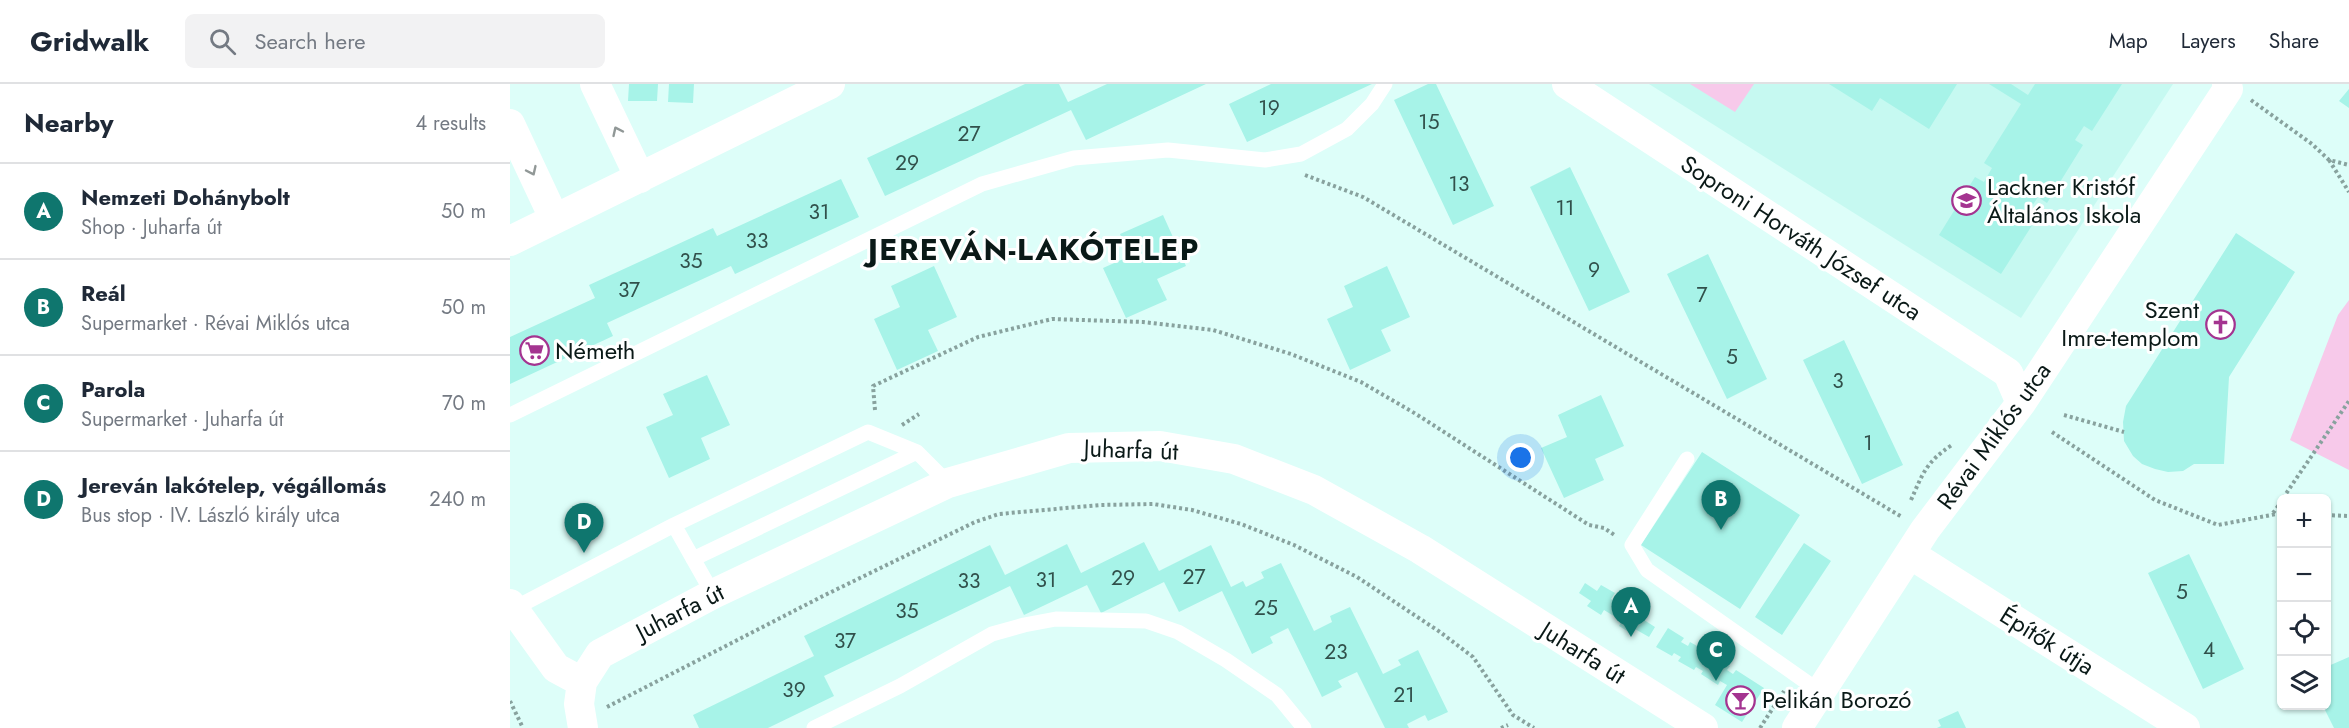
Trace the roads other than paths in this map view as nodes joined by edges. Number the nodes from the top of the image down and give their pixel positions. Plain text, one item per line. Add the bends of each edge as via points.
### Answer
1 (595, 84) edge
2 (830, 84) edge
3 (1385, 84) edge
4 (1567, 84) edge
5 (2230, 89) edge
6 (510, 124) edge
7 (640, 178) junction
8 (554, 218) junction
9 (510, 241) edge
10 (2021, 403) junction
11 (510, 415) edge
12 (917, 452) junction
13 (1687, 459) dead end
14 (948, 483) junction
15 (674, 525) junction
16 (1917, 542) junction
17 (693, 559) junction
18 (713, 594) junction
19 (511, 607) edge
20 (582, 682) junction
21 (1819, 691) junction
22 (583, 728) edge
23 (814, 728) edge
24 (1304, 728) edge
25 (1703, 728) edge
26 (1797, 728) edge
27 (2185, 728) edge

7 -> 1 street
2 - 7 street
3 - 11 lane via 1347,129 1301,154 1265,160 1168,150 1109,154 1074,158 982,184
4 - 10 street, Soproni Horváth József utca via 2008,373
5 - 10 street, Révai Miklós utca
6 -> 8 street
7 - 8 street
8 - 9 street
10 - 16 street, Révai Miklós utca
12 - 14 lane
12 - 15 lane via 868,432
12 - 17 lane
13 - 21 lane via 1632,545 1647,570
14 - 18 street, Juharfa út
14 - 25 street, Juharfa út via 1069,448 1160,446 1234,459 1314,490 1420,549
15 - 17 lane
15 - 19 lane
16 - 21 street, Révai Miklós utca
16 - 27 street, Építők útja
17 - 18 lane
18 - 20 street, Juharfa út via 600,654
19 - 20 street via 556,668
20 - 22 street via 579,704
21 - 26 street, Révai Miklós utca
23 - 24 lane via 993,634 1056,619 1146,621 1178,632 1277,695

